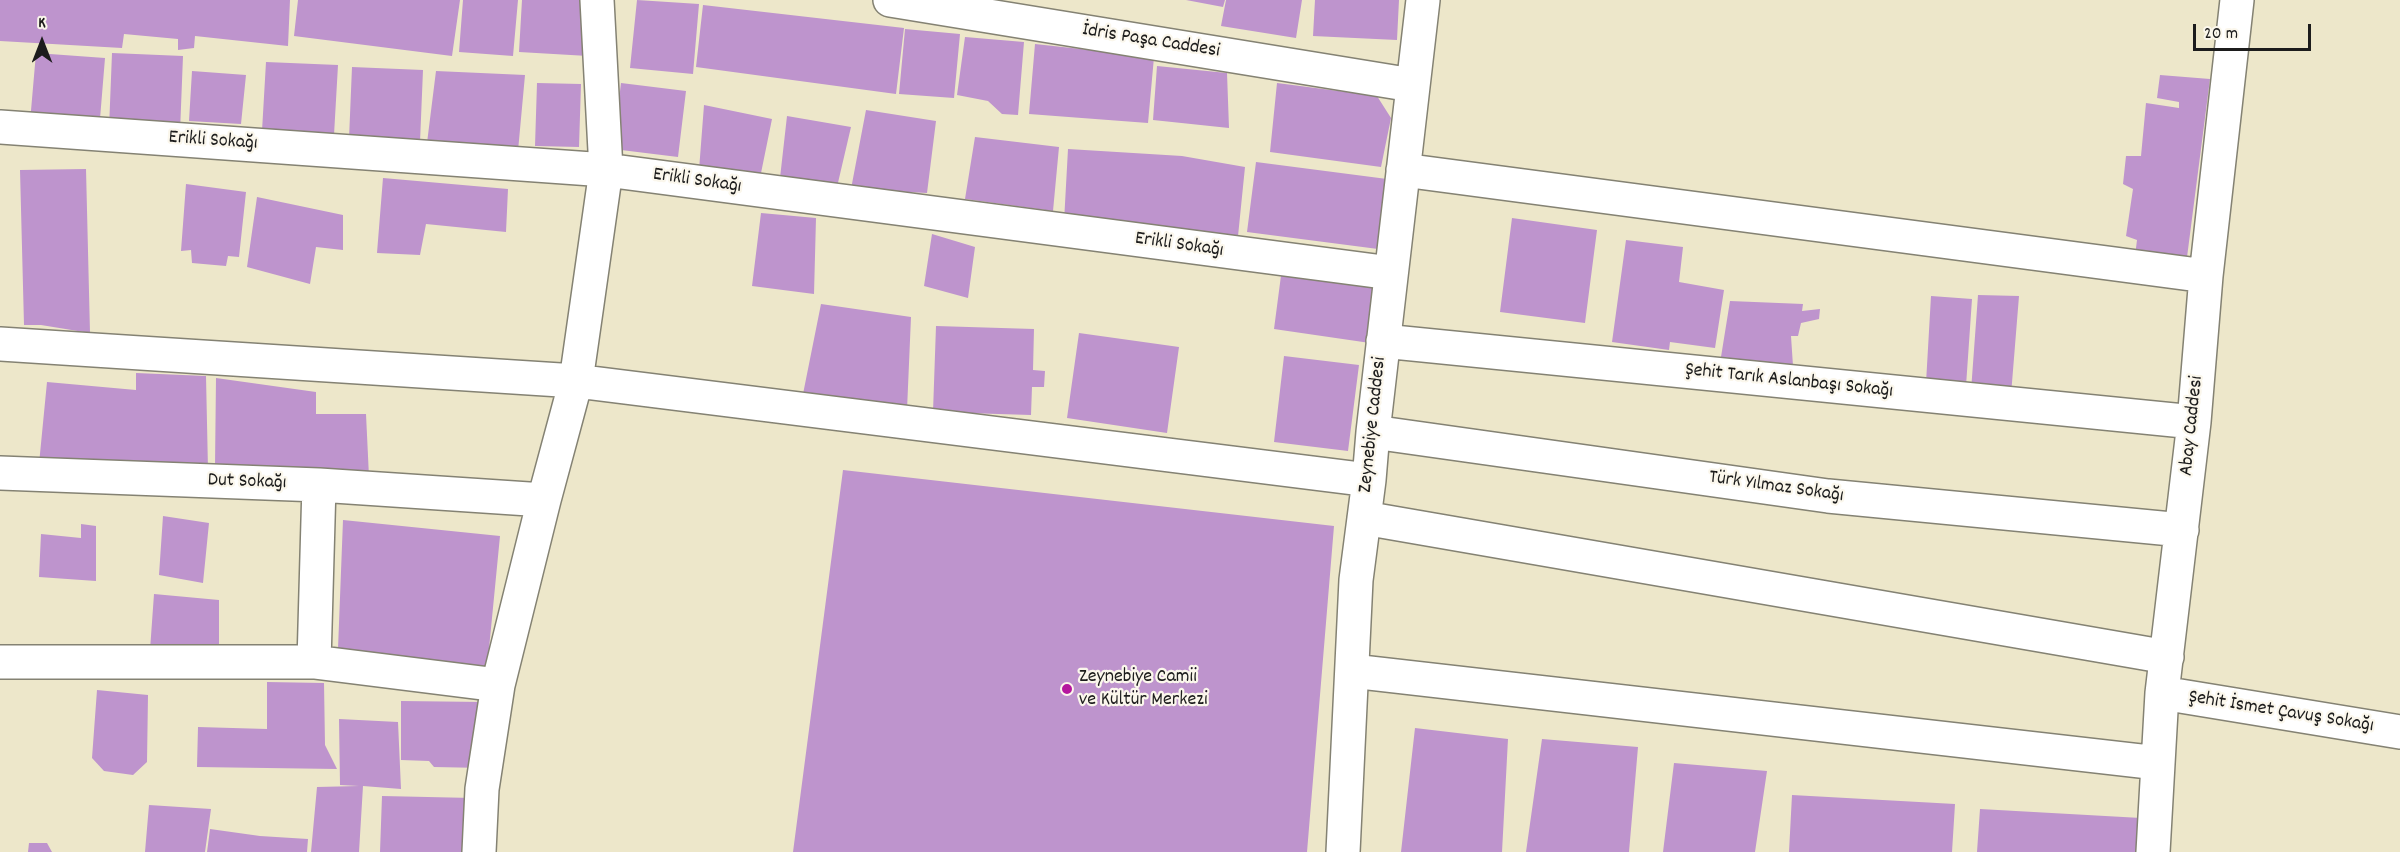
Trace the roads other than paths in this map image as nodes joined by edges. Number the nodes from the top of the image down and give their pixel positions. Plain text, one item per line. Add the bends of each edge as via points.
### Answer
1 (597, 0) edge
2 (891, 0) edge
3 (1423, 0) edge
4 (2237, 0) edge
5 (1412, 85) junction
6 (0, 127) edge
7 (606, 170) junction
8 (1403, 170) junction
9 (1391, 273) junction
10 (2206, 276) junction
11 (1383, 341) junction
12 (0, 344) edge
13 (576, 381) junction
14 (2194, 422) junction
15 (1373, 432) junction
16 (0, 473) edge
17 (1369, 480) junction
18 (319, 486) junction
19 (544, 500) junction
20 (1364, 518) junction
21 (2182, 530) junction
22 (2167, 657) junction
23 (0, 662) edge
24 (314, 662) junction
25 (1352, 671) junction
26 (498, 685) junction
27 (2163, 693) junction
28 (2400, 732) edge
29 (2158, 763) junction
30 (479, 852) edge
31 (1343, 852) edge
32 (2153, 852) edge

1 - 7 street
2 - 5 street, İdris Paşa Caddesi
3 - 5 street, Zeynebiye Caddesi
4 - 10 street, Abay Caddesi
5 - 8 street, Zeynebiye Caddesi
6 - 7 street, Erikli Sokağı
7 - 9 street, Erikli Sokağı
7 - 13 street
8 - 9 street, Zeynebiye Caddesi
8 - 10 street
9 - 11 street, Zeynebiye Caddesi
10 - 14 street, Abay Caddesi
11 - 14 street, Şehit Tarık Aslanbaşı Sokağı
11 - 15 street, Zeynebiye Caddesi
12 - 13 street
13 - 17 street
13 - 19 street
14 - 21 street, Abay Caddesi
15 - 17 street, Zeynebiye Caddesi
15 - 21 street, Türk Yılmaz Sokağı via 1828,496
16 - 18 street, Dut Sokağı
17 - 20 street, Zeynebiye Caddesi
18 - 19 street, Dut Sokağı
18 - 24 street
19 - 26 street
20 - 22 street
20 - 25 street, Zeynebiye Caddesi via 1356,580
21 - 22 street, Abay Caddesi
22 - 27 street, Abay Caddesi
23 - 24 street
24 - 26 street
25 - 29 street
25 - 31 street, Zeynebiye Caddesi
26 - 30 street via 482,789
27 - 28 street, Şehit İsmet Çavuş Sokağı
27 - 29 street, Abay Caddesi
29 - 32 street, Abay Caddesi

